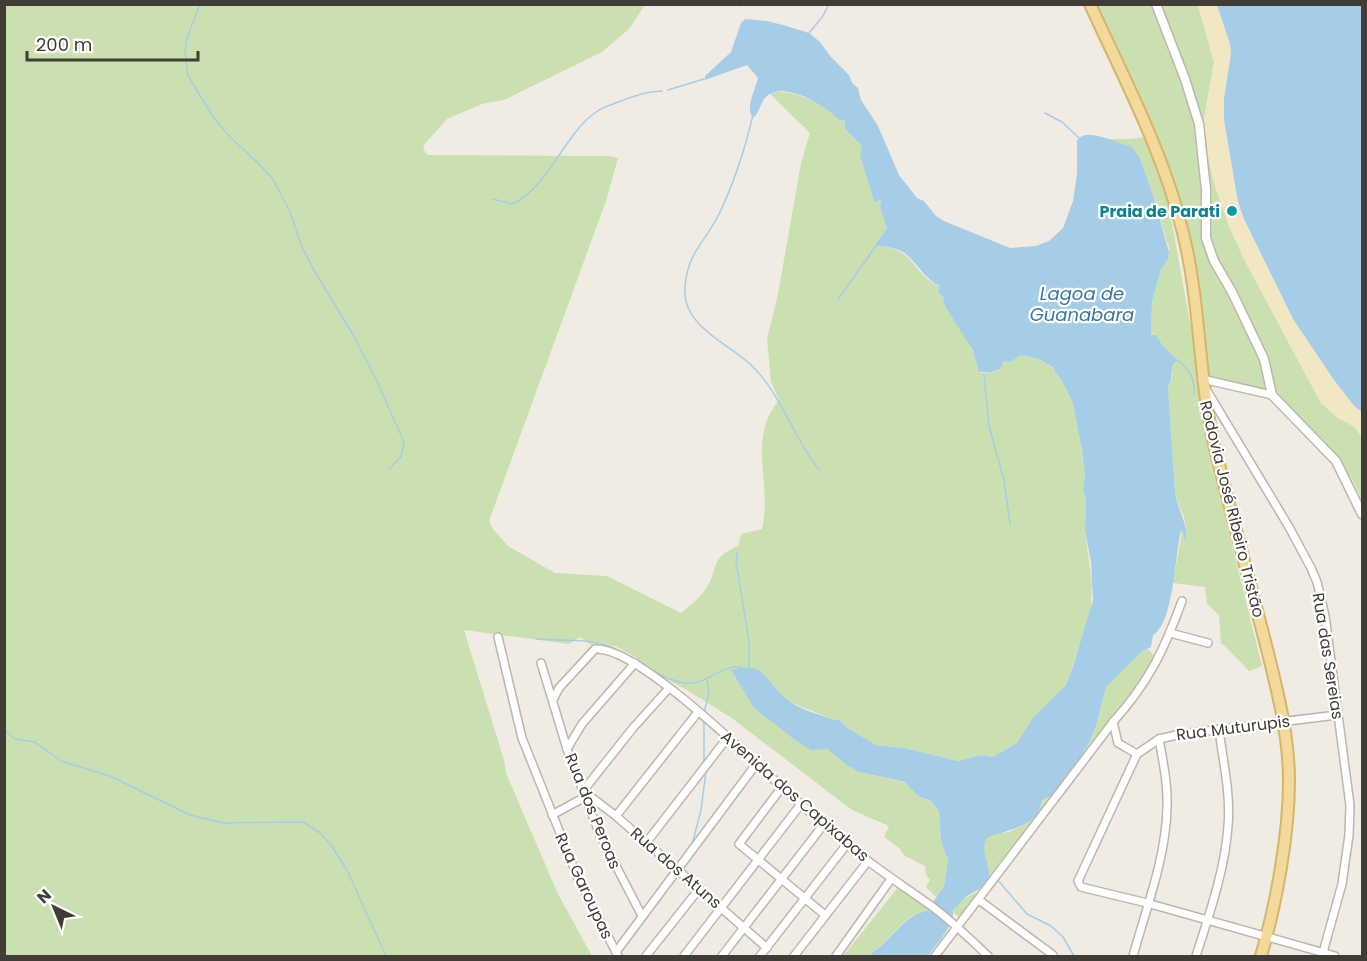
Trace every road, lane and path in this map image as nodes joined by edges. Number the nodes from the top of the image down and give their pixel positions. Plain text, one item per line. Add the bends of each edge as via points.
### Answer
1 (1090, 4) edge
2 (1156, 4) edge
3 (1202, 381) junction
4 (1272, 395) junction
5 (1362, 514) edge
6 (1182, 601) dead end
7 (1170, 633) junction
8 (498, 637) dead end
9 (1208, 643) dead end
10 (541, 663) dead end
11 (634, 663) junction
12 (669, 688) junction
13 (554, 700) junction
14 (698, 712) junction
15 (1337, 715) junction
16 (1113, 722) junction
17 (1283, 722) junction
18 (1219, 730) junction
19 (728, 737) junction
20 (1159, 739) junction
21 (567, 749) junction
22 (1137, 754) junction
23 (757, 763) junction
24 (782, 787) junction
25 (584, 794) junction
26 (801, 804) junction
27 (552, 815) junction
28 (616, 816) junction
29 (824, 824) junction
30 (646, 843) junction
31 (847, 844) junction
32 (758, 861) junction
33 (868, 861) junction
34 (677, 869) junction
35 (781, 879) junction
36 (891, 879) junction
37 (699, 889) junction
38 (804, 899) junction
39 (979, 900) junction
40 (1147, 903) junction
41 (722, 907) junction
42 (825, 915) junction
43 (642, 916) junction
44 (1208, 920) junction
45 (958, 927) junction
46 (744, 928) junction
47 (1266, 937) junction
48 (766, 948) junction
49 (617, 954) edge
50 (1053, 955) dead end
51 (1322, 955) edge
52 (646, 957) edge
53 (684, 957) edge
54 (722, 957) edge
55 (760, 957) edge
56 (794, 957) edge
57 (836, 957) edge
58 (935, 957) edge
59 (988, 957) edge
60 (1133, 957) edge
61 (1196, 957) edge
62 (1261, 957) edge
63 (1335, 957) edge

1 - 3 main road, Rodovia José Ribeiro Tristão via 1150,134 1174,200 1184,236
2 - 4 street via 1199,124 1206,238 1263,359
3 - 4 street
3 - 15 street, Rua das Sereias via 1311,568 1325,616
3 - 17 main road, Rodovia José Ribeiro Tristão via 1214,447
4 - 5 street via 1336,461
6 - 7 street
7 - 9 street
7 - 16 street via 1150,675
8 - 27 street, Rua Garoupas via 522,738
10 - 13 street, Rua dos Peroas
11 - 12 street, Avenida dos Capixabas
11 - 13 street, Avenida dos Capixabas via 595,649 559,688
11 - 21 street via 582,724
12 - 14 street, Avenida dos Capixabas
12 - 25 street via 633,728
13 - 21 street, Rua dos Peroas
14 - 19 street, Avenida dos Capixabas
14 - 28 street
15 - 17 street, Rua Muturupis
15 - 51 street, Rua das Sereias via 1350,806 1342,885
16 - 22 street via 1118,743
16 - 39 street
17 - 18 street, Rua Muturupis
17 - 47 main road, Rodovia José Ribeiro Tristão via 1289,780 1286,837
18 - 20 street, Rua Muturupis
18 - 44 street via 1229,825
19 - 23 street, Avenida dos Capixabas
19 - 30 street
20 - 22 street, Rua Muturupis
20 - 40 street via 1167,807 1165,840
21 - 25 street, Rua dos Peroas
22 - 40 street via 1078,880 1081,887
23 - 24 street, Avenida dos Capixabas
23 - 34 street
24 - 26 street, Avenida dos Capixabas
24 - 32 street via 739,842
25 - 27 street
25 - 28 street, Rua dos Atuns
25 - 43 street, Rua dos Peroas via 614,865
26 - 29 street, Avenida dos Capixabas
26 - 32 street
27 - 49 street, Rua Garoupas via 583,889
28 - 30 street, Rua dos Atuns
29 - 31 street, Avenida dos Capixabas
29 - 35 street
30 - 34 street, Rua dos Atuns
31 - 33 street, Avenida dos Capixabas
31 - 38 street
32 - 35 street
32 - 41 street
33 - 36 street, Avenida dos Capixabas
33 - 42 street
34 - 37 street, Rua dos Atuns
34 - 43 street
35 - 38 street
35 - 46 street
36 - 45 street, Avenida dos Capixabas
36 - 57 street
37 - 41 street, Rua dos Atuns
37 - 52 street
38 - 42 street
38 - 48 street
39 - 45 street
39 - 50 street
40 - 44 street
40 - 60 street
41 - 46 street, Rua dos Atuns
41 - 53 street
42 - 56 street
43 - 49 street
44 - 47 street
44 - 61 street
45 - 58 street
45 - 59 street, Avenida dos Capixabas
46 - 48 street, Rua dos Atuns
46 - 54 street
47 - 51 street
47 - 62 main road, Rodovia José Ribeiro Tristão
48 - 55 street
51 - 63 street

